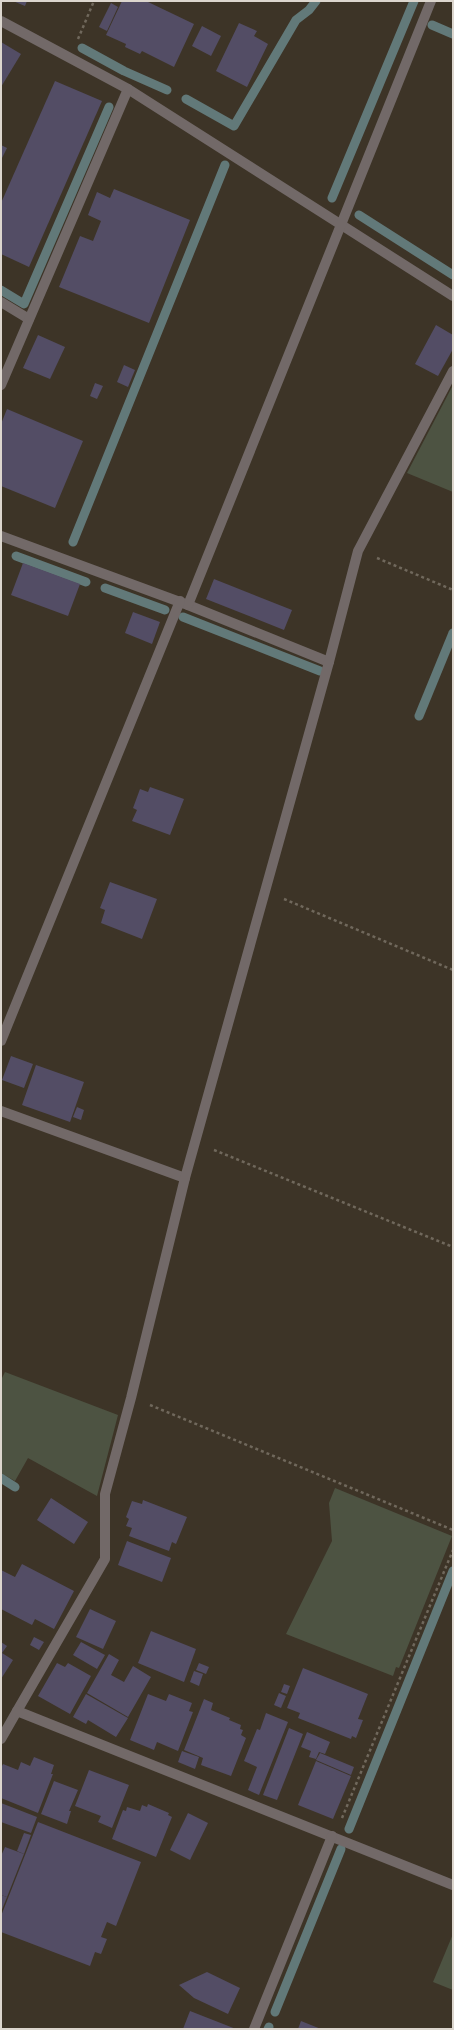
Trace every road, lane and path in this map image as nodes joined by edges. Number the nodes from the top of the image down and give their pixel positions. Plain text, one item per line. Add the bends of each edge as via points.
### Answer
1 (94, 1) edge
2 (431, 1) edge
3 (1, 21) edge
4 (70, 58) junction
5 (128, 89) junction
6 (340, 224) junction
7 (453, 296) edge
8 (1, 302) edge
9 (29, 319) junction
10 (453, 371) edge
11 (1, 385) edge
12 (1, 536) edge
13 (358, 550) junction
14 (453, 590) edge
15 (184, 603) junction
16 (329, 662) junction
17 (265, 891) junction
18 (453, 970) edge
19 (1, 1041) edge
20 (1, 1111) edge
21 (195, 1142) junction
22 (185, 1178) junction
23 (453, 1246) edge
24 (131, 1398) junction
25 (453, 1530) edge
26 (453, 1550) edge
27 (17, 1711) junction
28 (1, 1739) edge
29 (333, 1837) junction
30 (453, 1885) edge
31 (254, 2029) edge

1 - 4 path
2 - 6 street
3 - 4 street
4 - 5 street
5 - 6 street
5 - 9 street
6 - 7 street
6 - 15 street
8 - 9 street
9 - 11 street
10 - 13 street
12 - 15 street
13 - 14 path
13 - 16 street
15 - 16 street
15 - 19 street
16 - 17 street
17 - 18 path
17 - 21 street
20 - 22 street
21 - 22 street
21 - 23 path
22 - 24 street
24 - 25 path
24 - 27 street via 105,1494 105,1559
26 - 29 path
27 - 28 street
27 - 29 street
29 - 30 street
29 - 31 street

